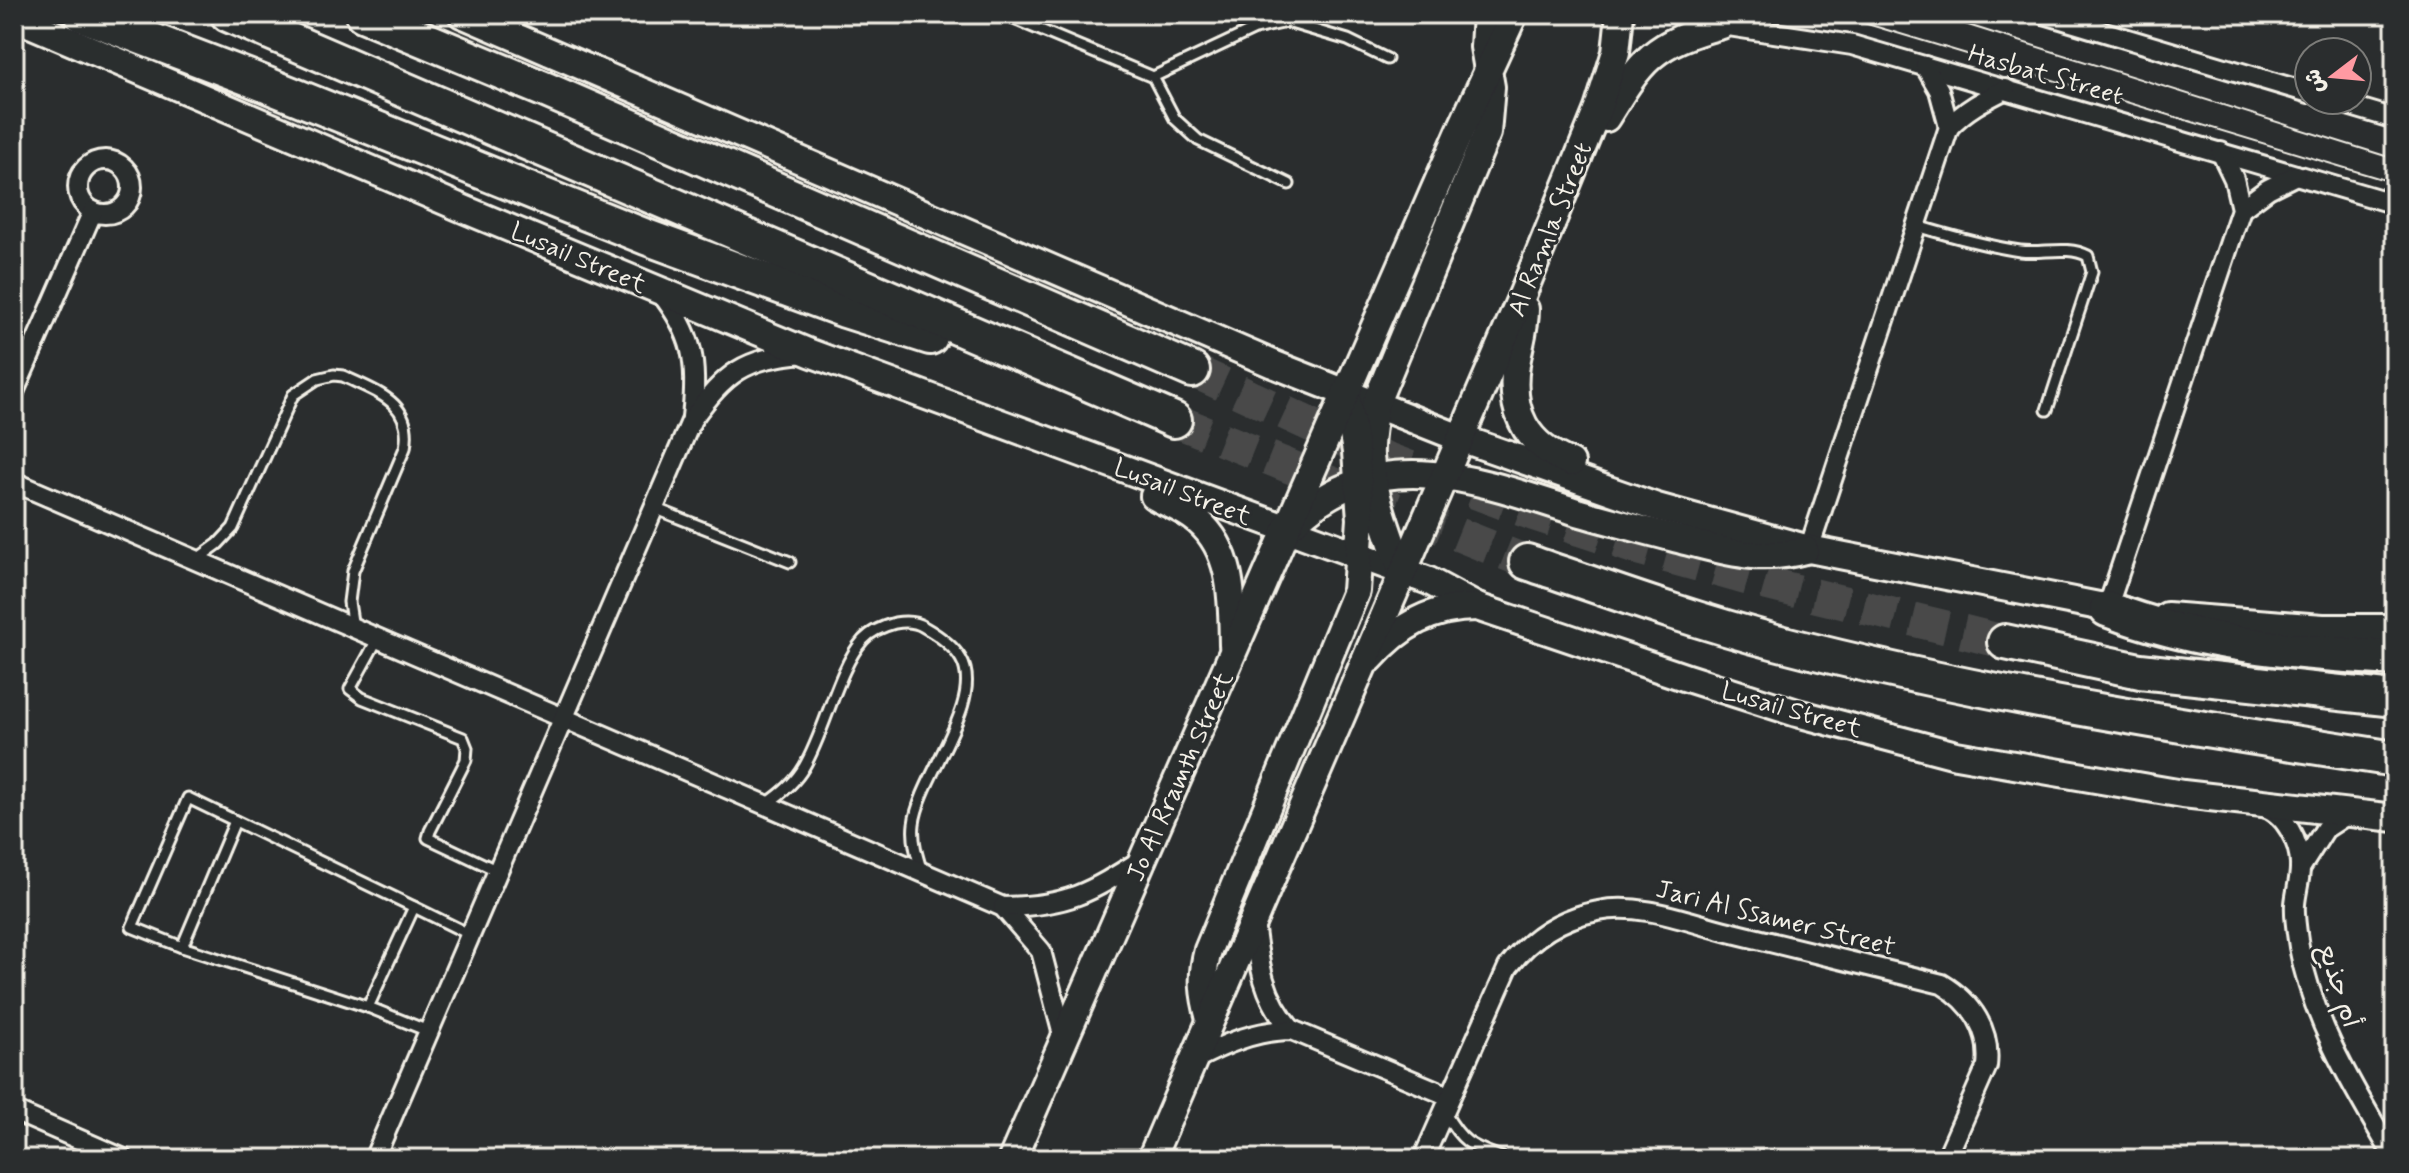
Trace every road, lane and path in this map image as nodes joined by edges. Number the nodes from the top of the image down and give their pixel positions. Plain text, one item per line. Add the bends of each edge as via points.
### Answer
1 (82, 14) edge
2 (228, 14) edge
3 (363, 14) edge
4 (462, 14) edge
5 (1002, 14) edge
6 (1486, 14) edge
7 (1514, 14) edge
8 (1620, 14) edge
9 (1678, 14) edge
10 (2044, 14) edge
11 (14, 17) edge
12 (1722, 25) junction
13 (1387, 59) dead end
14 (1925, 66) junction
15 (1489, 67) junction
16 (1153, 77) junction
17 (2293, 88) edge
18 (2006, 89) junction
19 (2373, 112) edge
20 (2395, 119) edge
21 (1949, 127) junction
22 (1585, 142) junction
23 (2221, 152) junction
24 (2296, 175) junction
25 (1289, 184) dead end
26 (2395, 204) edge
27 (2241, 209) junction
28 (93, 211) dead end
29 (1917, 226) junction
30 (659, 291) junction
31 (1523, 293) junction
32 (996, 345) junction
33 (810, 353) junction
34 (1192, 370) tunnel mouth
35 (14, 392) edge
36 (1346, 393) junction
37 (1375, 405) junction
38 (2047, 410) dead end
39 (692, 419) junction
40 (1174, 420) tunnel mouth
41 (1460, 438) junction
42 (1109, 464) junction
43 (1444, 476) junction
44 (1366, 480) junction
45 (14, 482) edge
46 (1628, 498) junction
47 (654, 508) junction
48 (1287, 530) junction
49 (1809, 549) junction
50 (1360, 556) junction
51 (195, 560) junction
52 (790, 562) dead end
53 (1527, 562) tunnel mouth
54 (1402, 572) junction
55 (1477, 607) junction
56 (2107, 609) junction
57 (353, 628) junction
58 (2395, 628) edge
59 (378, 638) junction
60 (2005, 642) tunnel mouth
61 (1233, 652) junction
62 (2395, 658) edge
63 (1360, 670) junction
64 (2395, 699) edge
65 (564, 718) junction
66 (2244, 736) junction
67 (2395, 759) edge
68 (2395, 780) edge
69 (2247, 802) junction
70 (765, 805) junction
71 (2348, 814) junction
72 (2395, 818) edge
73 (235, 821) junction
74 (1143, 859) junction
75 (2301, 867) junction
76 (498, 871) junction
77 (922, 872) junction
78 (414, 907) junction
79 (1003, 907) junction
80 (1254, 916) junction
81 (471, 935) junction
82 (182, 947) junction
83 (368, 1007) junction
84 (1210, 1019) junction
85 (1292, 1030) junction
86 (428, 1031) junction
87 (1064, 1039) junction
88 (1192, 1061) junction
89 (1446, 1103) junction
90 (14, 1111) edge
91 (2389, 1154) edge
92 (124, 1159) edge
93 (374, 1159) edge
94 (1012, 1159) edge
95 (1151, 1159) edge
96 (1423, 1159) edge
97 (1506, 1159) edge
98 (1946, 1159) edge

1 - 32 highway via 778,287 912,333
2 - 32 highway
3 - 34 highway
4 - 36 main road
5 - 16 lane
6 - 15 main road
7 - 15 main road
8 - 22 main road, Al Ramla Street via 1616,52
9 - 12 street, Hasbat Street
10 - 17 street
11 - 30 main road, Lusail Street
12 - 14 street, Hasbat Street via 1852,45
12 - 22 main road via 1672,41 1648,57
13 - 16 lane via 1348,40 1287,22 1255,29
14 - 18 street, Hasbat Street
14 - 21 street via 1942,97
15 - 36 main road
15 - 37 main road via 1491,109 1481,150
16 - 25 lane via 1175,119 1198,140
18 - 21 street via 1962,113
18 - 23 street, Hasbat Street
19 - 20 street
21 - 29 street
22 - 31 main road, Al Ramla Street
23 - 24 street, Hasbat Street
23 - 27 street
24 - 26 street, Hasbat Street
24 - 27 street
27 - 56 street
28 - 35 street
29 - 38 lane via 2021,251 2075,249 2088,256 2092,272
29 - 49 street
30 - 33 main road, Lusail Street
30 - 39 street via 691,348 696,379
31 - 41 main road, Al Ramla Street
31 - 46 main road via 1525,316 1514,379 1530,436 1549,454 1603,479
32 - 40 highway
33 - 39 street via 780,355 732,373
33 - 42 main road, Lusail Street
36 - 37 main road
36 - 44 main road
36 - 48 main road, Jo Al Rramth Street
37 - 41 main road
37 - 44 main road
39 - 47 street
41 - 43 main road
41 - 46 main road
42 - 48 main road, Lusail Street
42 - 61 main road via 1141,489 1196,519 1215,541 1228,573
43 - 44 main road via 1408,473
43 - 49 main road via 1507,488 1733,554 1776,557
43 - 54 main road
44 - 48 main road via 1319,501
44 - 50 main road
44 - 54 main road
45 - 51 street
46 - 49 main road
47 - 52 lane
47 - 65 street
48 - 50 main road, Lusail Street
48 - 61 main road, Jo Al Rramth Street
49 - 56 main road
50 - 54 main road, Lusail Street
50 - 84 main road via 1345,622 1208,950 1202,987
51 - 57 street
51 - 57 lane via 233,528 293,395 317,379 343,376 392,401 403,416 407,436 353,571
53 - 66 highway via 1773,641 1996,694
54 - 55 main road, Lusail Street
54 - 63 main road
55 - 63 main road via 1452,607 1425,616 1400,630
55 - 69 main road, Lusail Street via 1742,696 1956,755
56 - 58 main road via 2323,628
56 - 62 highway via 2134,620 2234,641
57 - 59 street
59 - 65 street
59 - 76 lane via 350,689 463,738 466,760 428,838
60 - 64 highway via 2140,671
61 - 74 main road, Jo Al Rramth Street
63 - 80 main road
65 - 70 street
65 - 76 street
66 - 67 highway
66 - 68 highway
69 - 71 main road, Lusail Street
69 - 75 street, أم جذيع via 2271,808 2281,818 2292,834
70 - 77 street
70 - 77 lane via 805,766 863,640 887,625 917,623 953,648 968,681 917,810 914,835
71 - 72 main road, Lusail Street
71 - 75 street, أم جذيع via 2325,829
73 - 78 lane
73 - 82 lane
73 - 82 lane via 188,798 132,927
74 - 79 street via 1062,902
74 - 87 main road, Jo Al Rramth Street
75 - 91 street, أم جذيع via 2295,907 2299,947 2316,1013
76 - 81 street
77 - 79 street
78 - 81 lane
78 - 83 lane
79 - 87 street via 1041,951
80 - 84 main road
80 - 85 street via 1263,982
81 - 86 street
82 - 83 lane
83 - 86 lane
84 - 88 main road
85 - 88 street via 1245,1037
85 - 89 street
86 - 93 street
87 - 94 main road, Jo Al Rramth Street
88 - 95 main road
89 - 96 street, Jari Al Ssamer Street
89 - 97 lane via 1467,1144
89 - 98 street, Jari Al Ssamer Street via 1508,967 1533,939 1562,922 1598,911 1641,910 1954,991 1979,1021 1988,1055
90 - 92 street

